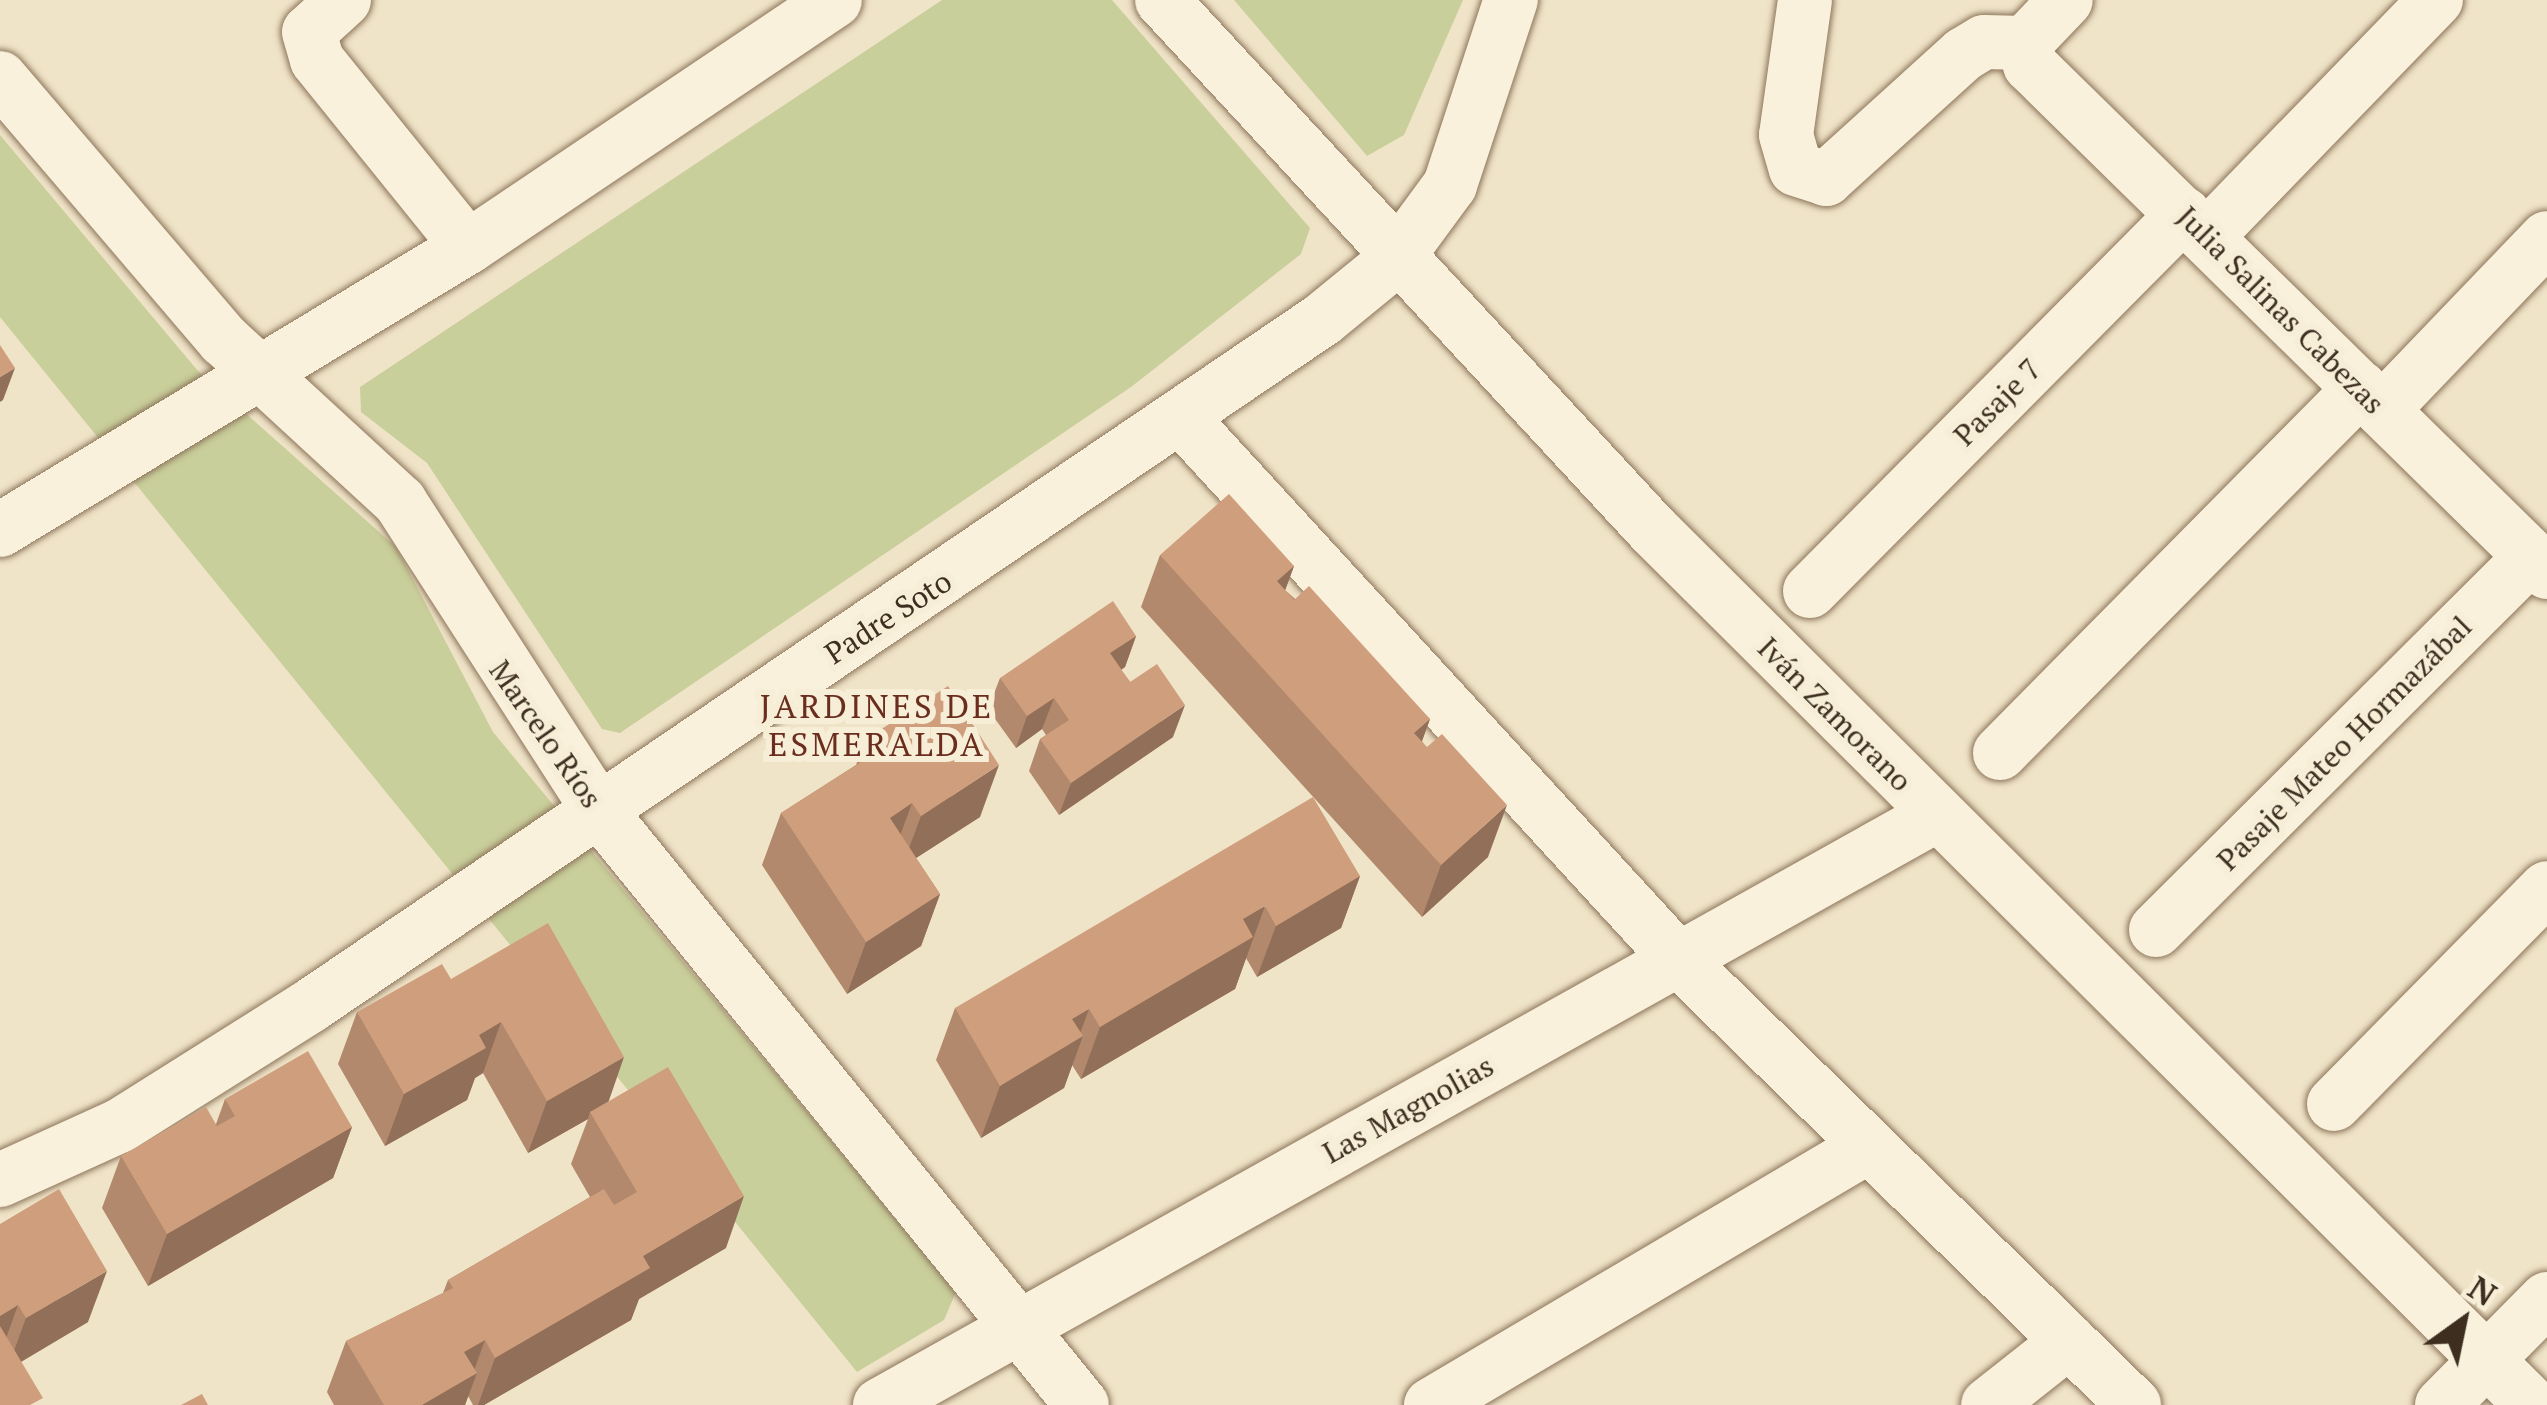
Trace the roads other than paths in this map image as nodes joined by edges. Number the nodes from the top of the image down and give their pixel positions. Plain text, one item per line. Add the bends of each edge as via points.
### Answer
1 (344, 0) edge
2 (1162, 0) edge
3 (1511, 0) edge
4 (1805, 0) edge
5 (2066, 0) edge
6 (2436, 0) edge
7 (820, 4) edge
8 (2025, 43) junction
9 (0, 78) edge
10 (2195, 225) junction
11 (2547, 238) edge
12 (468, 247) junction
13 (1395, 260) junction
14 (264, 375) junction
15 (2371, 399) junction
16 (1184, 422) junction
17 (0, 530) edge
18 (2539, 565) edge
19 (1810, 591) dead end
20 (2000, 753) dead end
21 (597, 808) junction
22 (1937, 815) junction
23 (2547, 888) edge
24 (2156, 930) dead end
25 (1678, 958) junction
26 (2334, 1104) dead end
27 (1869, 1145) junction
28 (0, 1180) edge
29 (2547, 1299) edge
30 (1020, 1324) junction
31 (2069, 1341) junction
32 (2487, 1360) junction
33 (880, 1405) edge
34 (1082, 1405) edge
35 (1431, 1405) edge
36 (1988, 1405) edge
37 (2134, 1405) edge
38 (2442, 1405) edge
39 (2532, 1405) edge

1 - 12 street via 309,32 317,60
2 - 13 street, Iván Zamorano
3 - 13 street, Padre Soto via 1450,185
4 - 8 street via 1786,135 1796,169 1826,179 1964,54 1984,42
5 - 8 street
6 - 10 street, Pasaje 7
7 - 12 street
8 - 10 street, Julia Salinas Cabezas via 2030,64
9 - 14 street, Marcelo Ríos
10 - 15 street, Julia Salinas Cabezas
10 - 19 street, Pasaje 7
11 - 15 street
12 - 14 street
13 - 16 street, Padre Soto
13 - 22 street, Iván Zamorano
14 - 17 street
14 - 21 street, Marcelo Ríos via 400,502
15 - 18 street, Julia Salinas Cabezas
15 - 20 street
16 - 21 street, Padre Soto
16 - 25 street
18 - 24 street, Pasaje Mateo Hormazábal
21 - 28 street, Padre Soto via 121,1125
21 - 30 street, Marcelo Ríos
22 - 25 street, Las Magnolias
22 - 32 street, Iván Zamorano
23 - 26 street
25 - 27 street
25 - 30 street, Las Magnolias
27 - 31 street
27 - 35 street
29 - 32 street
30 - 33 street, Las Magnolias
30 - 34 street, Marcelo Ríos
31 - 36 street
31 - 37 street
32 - 38 street
32 - 39 street, Iván Zamorano

